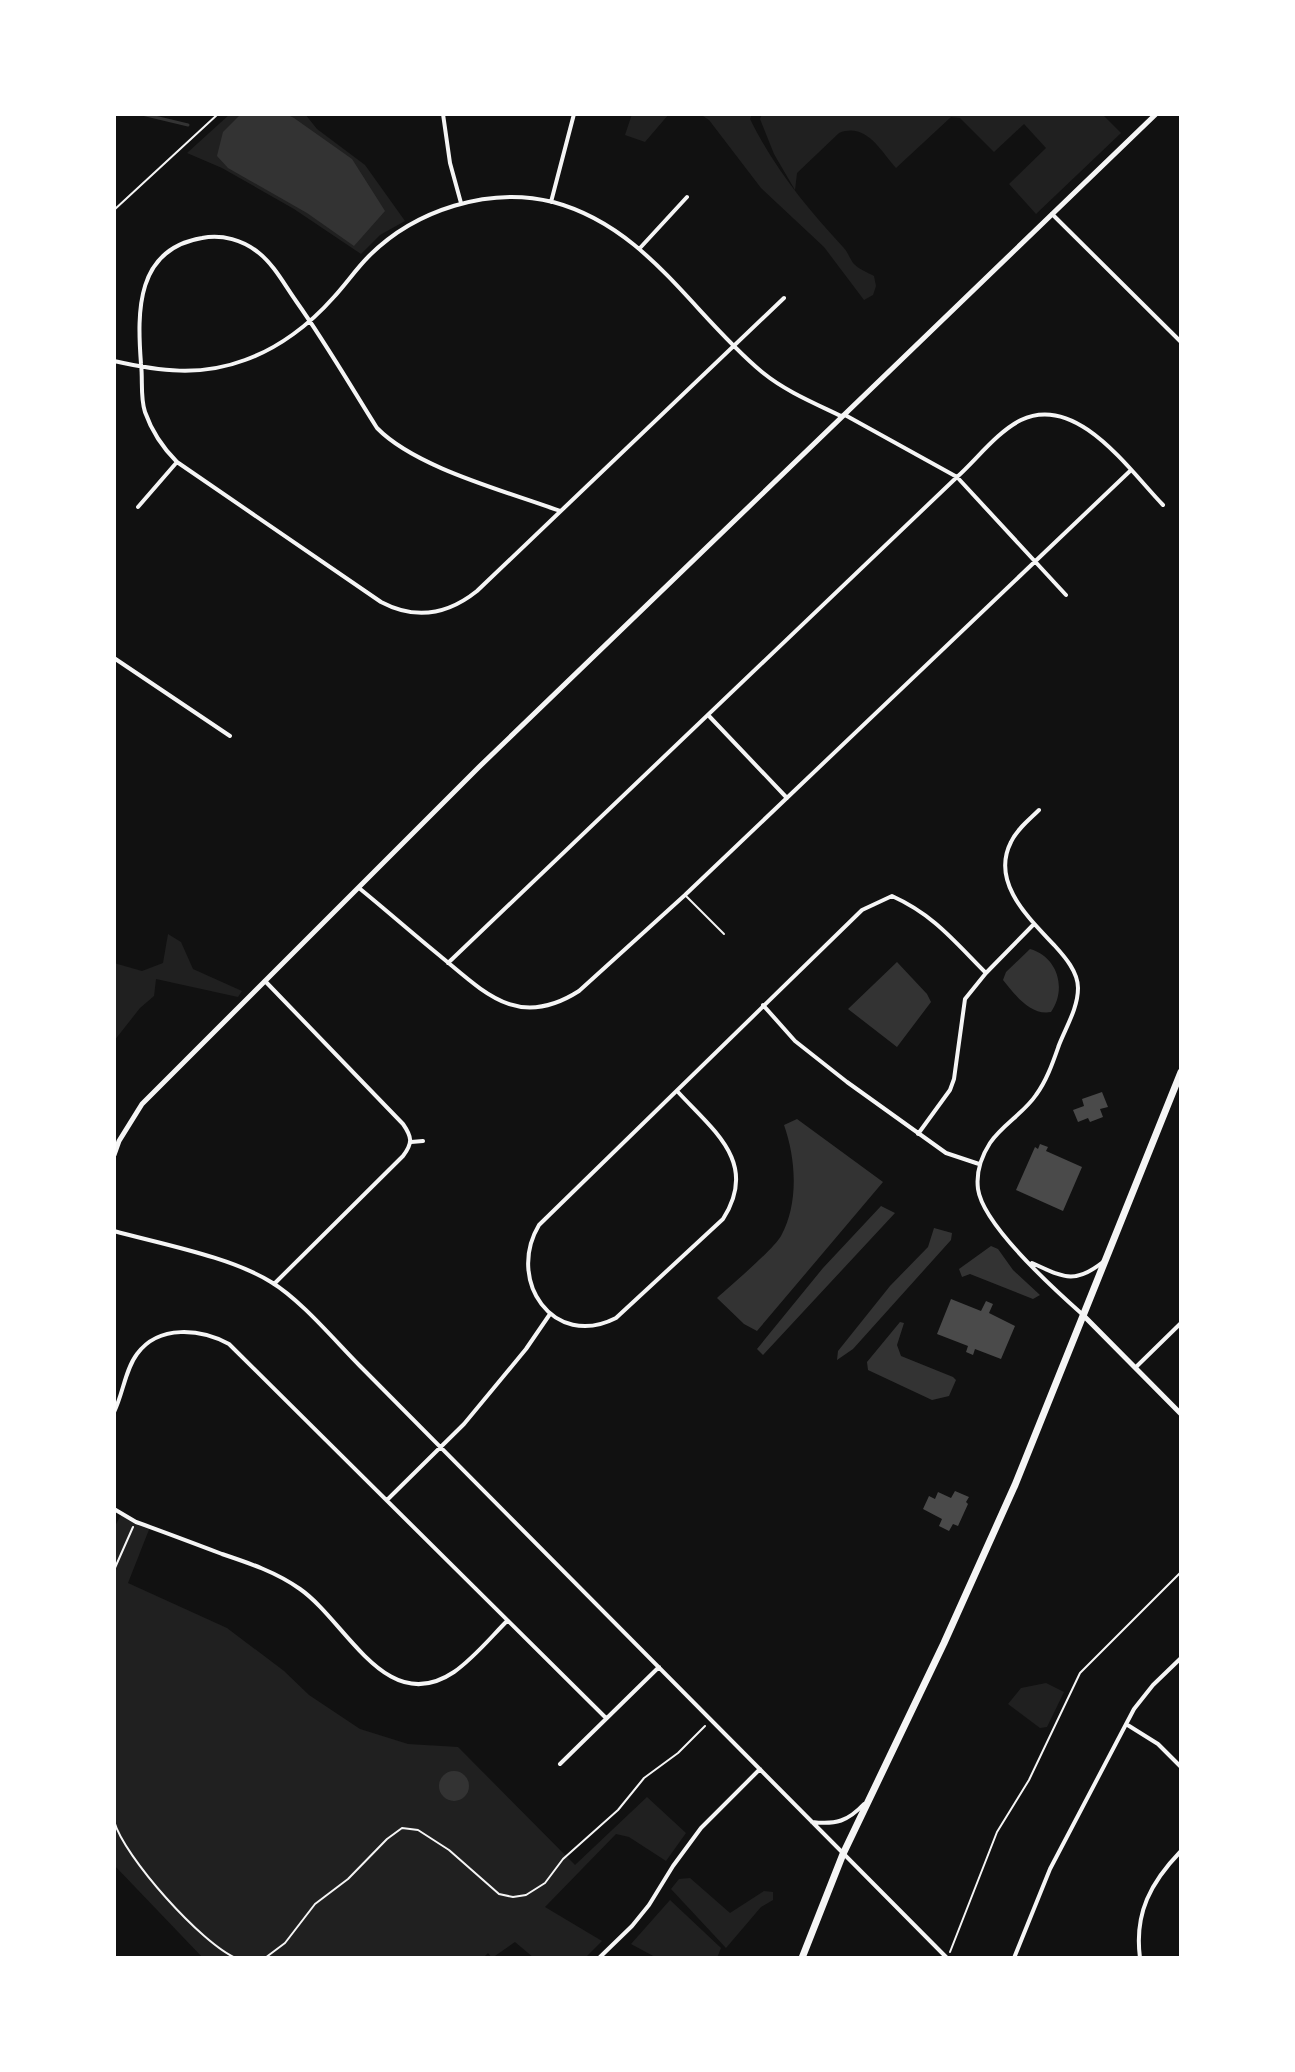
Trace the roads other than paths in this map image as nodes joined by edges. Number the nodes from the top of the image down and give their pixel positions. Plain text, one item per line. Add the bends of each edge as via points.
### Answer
1 (443, 114) edge
2 (574, 114) edge
3 (1156, 114) edge
4 (687, 197) dead end
5 (551, 202) junction
6 (463, 204) junction
7 (1052, 214) junction
8 (640, 248) junction
9 (784, 298) dead end
10 (310, 320) junction
11 (1181, 342) edge
12 (734, 346) junction
13 (114, 361) edge
14 (142, 367) junction
15 (845, 415) junction
16 (177, 462) junction
17 (1130, 471) junction
18 (957, 477) junction
19 (1163, 505) dead end
20 (138, 507) dead end
21 (560, 511) junction
22 (1033, 561) junction
23 (1066, 595) dead end
24 (114, 658) edge
25 (709, 716) junction
26 (230, 736) dead end
27 (787, 798) junction
28 (1039, 810) dead end
29 (359, 888) junction
30 (685, 895) junction
31 (1034, 924) junction
32 (724, 934) dead end
33 (448, 963) junction
34 (986, 973) junction
35 (265, 981) junction
36 (763, 1005) junction
37 (1181, 1072) edge
38 (678, 1092) junction
39 (918, 1134) junction
40 (423, 1141) dead end
41 (411, 1142) junction
42 (114, 1155) edge
43 (979, 1164) junction
44 (114, 1231) edge
45 (1107, 1259) junction
46 (1030, 1262) junction
47 (274, 1284) junction
48 (550, 1314) junction
49 (1084, 1316) junction
50 (1181, 1323) edge
51 (1136, 1367) junction
52 (114, 1412) edge
53 (1181, 1414) edge
54 (440, 1447) junction
55 (387, 1500) junction
56 (114, 1509) edge
57 (507, 1621) junction
58 (1181, 1658) edge
59 (659, 1667) junction
60 (606, 1718) junction
61 (1126, 1724) junction
62 (560, 1764) dead end
63 (1181, 1767) edge
64 (760, 1769) junction
65 (871, 1796) junction
66 (812, 1822) junction
67 (1181, 1851) edge
68 (843, 1854) junction
69 (599, 1958) edge
70 (802, 1958) edge
71 (947, 1958) edge
72 (1014, 1958) edge
73 (1140, 1958) edge

1 - 6 street via 454,182
2 - 5 street
3 - 7 street
4 - 8 street
5 - 6 street via 508,198
5 - 8 street via 590,216
6 - 10 street via 403,228 369,256
7 - 11 street
7 - 15 street
8 - 12 street
9 - 12 street
10 - 14 street via 284,340 233,364 178,371
10 - 14 street via 256,251 233,239 198,238 175,247 147,278 140,312
10 - 21 street via 388,439 423,460
12 - 15 street via 774,381
12 - 21 street
13 - 14 street
14 - 16 street via 145,411
15 - 18 street
15 - 29 street
16 - 20 street
16 - 21 street via 374,598 402,611 435,613 466,599
17 - 18 street via 1082,424 1055,413 1019,421
17 - 19 street
17 - 22 street
18 - 22 street
18 - 25 street
22 - 23 street
22 - 27 street
24 - 26 street
25 - 27 street
25 - 33 street
27 - 30 street
28 - 31 street via 1011,841 1005,861 1013,897
29 - 33 street
29 - 35 street
30 - 32 lane
30 - 33 street via 579,991 550,1006 523,1007 493,999
31 - 34 street
31 - 43 street via 1066,958 1078,992 1036,1095 992,1141
34 - 36 street via 928,915 892,896 862,910
34 - 39 street via 965,999 950,1090
35 - 41 street via 403,1124
35 - 42 street via 142,1104
36 - 38 street
36 - 39 street via 809,1053
37 - 45 main road
38 - 48 street via 539,1225 527,1270
38 - 48 street via 731,1154 738,1184 734,1202 723,1219 616,1318 582,1326
39 - 43 street via 946,1153
40 - 41 street
41 - 47 street
43 - 46 street via 978,1190 987,1212
44 - 47 street via 214,1259
45 - 46 street via 1076,1278
45 - 49 main road
46 - 49 street
47 - 54 street
48 - 54 street via 494,1390
49 - 51 street
49 - 65 main road via 944,1643
50 - 51 street
51 - 53 street
52 - 55 street via 130,1367 150,1341 182,1332 215,1337 248,1361
54 - 55 street
54 - 59 street
55 - 57 street
56 - 57 street via 280,1576 320,1605 375,1666 402,1684 437,1681 455,1671
57 - 60 street
58 - 61 street via 1143,1696
59 - 60 street
59 - 64 street
60 - 62 street
61 - 63 street
61 - 72 street via 1050,1869
64 - 66 street
64 - 69 street via 692,1838 649,1905
65 - 66 street via 842,1822
65 - 68 main road
66 - 68 street
67 - 73 street via 1146,1898 1140,1915
68 - 70 main road
68 - 71 street

